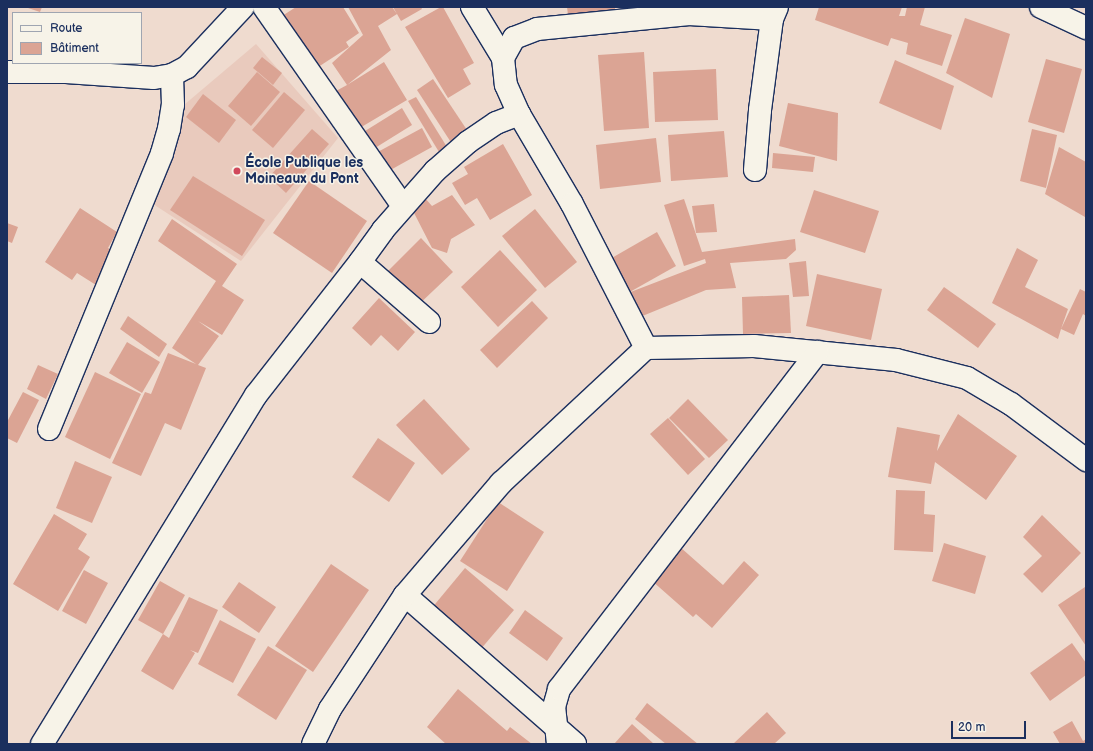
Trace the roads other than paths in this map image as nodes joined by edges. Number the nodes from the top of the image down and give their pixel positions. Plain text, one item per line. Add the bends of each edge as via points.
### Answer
1 (243, 7) edge
2 (264, 7) edge
3 (472, 7) edge
4 (1041, 7) edge
5 (774, 13) edge
6 (1086, 28) edge
7 (503, 58) junction
8 (7, 72) edge
9 (172, 75) junction
10 (519, 114) junction
11 (755, 170) dead end
12 (403, 206) junction
13 (360, 262) junction
14 (429, 322) dead end
15 (646, 348) junction
16 (818, 352) junction
17 (49, 429) dead end
18 (1086, 460) edge
19 (405, 595) junction
20 (557, 736) edge
21 (42, 744) edge
22 (313, 744) edge
23 (575, 744) edge

1 - 9 street via 187,67
2 - 12 street
3 - 7 street
4 - 6 street
5 - 7 street via 689,14 537,29 514,38
5 - 11 street via 760,110
7 - 10 street via 506,85
8 - 9 street via 66,72 154,78
9 - 17 street via 173,105 162,153
10 - 12 street via 496,123 468,142 435,171
10 - 15 street via 572,204
12 - 13 street
13 - 14 street
13 - 21 street via 256,395
15 - 16 street via 754,346
15 - 19 street via 501,483
16 - 18 street via 896,360 967,378 1011,404
16 - 20 street via 559,689 554,707
19 - 20 street
19 - 22 street via 330,709
20 - 23 street

